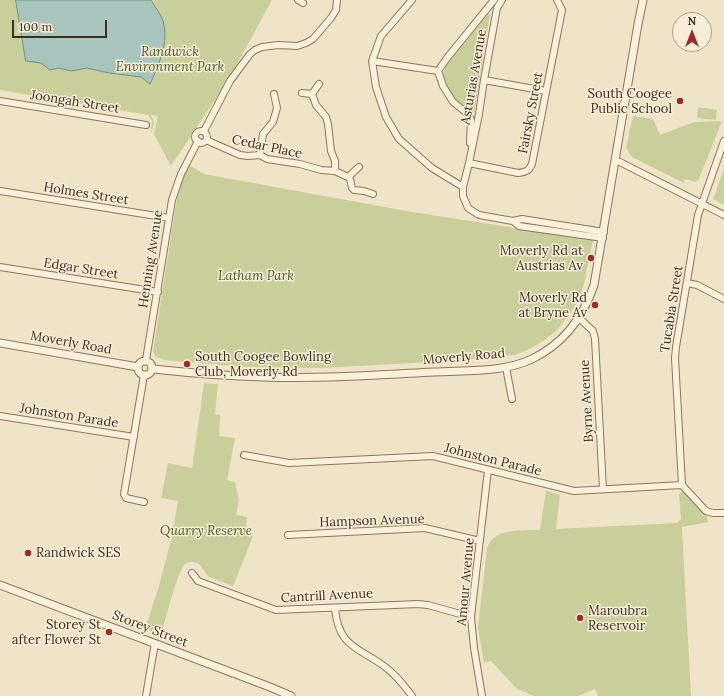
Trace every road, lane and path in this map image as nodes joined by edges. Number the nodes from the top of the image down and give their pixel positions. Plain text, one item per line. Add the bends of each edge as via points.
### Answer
1 (337, 0) edge
2 (412, 0) edge
3 (494, 0) edge
4 (502, 0) edge
5 (557, 0) edge
6 (643, 0) edge
7 (372, 61) junction
8 (438, 71) junction
9 (484, 80) junction
10 (319, 84) dead end
11 (546, 91) junction
12 (302, 93) dead end
13 (274, 94) dead end
14 (312, 94) junction
15 (0, 102) edge
16 (146, 125) dead end
17 (204, 131) junction
18 (206, 140) junction
19 (724, 141) edge
20 (198, 142) junction
21 (260, 155) junction
22 (616, 160) junction
23 (470, 161) junction
24 (359, 168) dead end
25 (335, 171) junction
26 (348, 177) junction
27 (463, 186) junction
28 (0, 191) edge
29 (373, 194) dead end
30 (702, 204) junction
31 (724, 215) edge
32 (169, 218) junction
33 (603, 235) junction
34 (0, 267) edge
35 (687, 283) junction
36 (158, 292) junction
37 (724, 299) edge
38 (579, 318) junction
39 (0, 343) edge
40 (146, 360) junction
41 (138, 366) junction
42 (506, 367) junction
43 (153, 369) junction
44 (144, 375) junction
45 (512, 399) dead end
46 (0, 416) edge
47 (134, 437) junction
48 (244, 455) dead end
49 (488, 470) junction
50 (682, 485) junction
51 (603, 490) junction
52 (144, 502) dead end
53 (724, 513) edge
54 (288, 534) dead end
55 (480, 541) junction
56 (192, 573) dead end
57 (0, 585) edge
58 (335, 608) junction
59 (471, 617) junction
60 (155, 643) junction
61 (146, 696) edge
62 (291, 696) edge
63 (412, 696) edge
64 (482, 696) edge

1 - 17 street via 336,10 313,39 297,46 278,45 254,50 230,81
2 - 7 street via 381,36
3 - 8 street, Asturias Avenue
4 - 9 street, Asturias Avenue via 497,8
5 - 11 street, Fairsky Street via 562,10
6 - 22 street, Moverly Road
7 - 8 street
7 - 27 street via 376,87 386,117 399,139 432,168
8 - 23 street, Asturias Avenue via 443,86 453,102 468,114 471,120
9 - 11 street
9 - 23 street, Asturias Avenue
10 - 14 street
11 - 23 street, Fairsky Street via 532,164 526,172 518,173
12 - 14 street
13 - 21 street via 277,108 273,122 263,134
14 - 25 street via 316,105 326,117
15 - 16 street, Joongah Street
17 - 18 street via 207,135
17 - 20 street via 196,134
18 - 20 street
18 - 21 street, Cedar Place via 240,155
19 - 30 street, Tucabia Street
20 - 32 street, Henning Avenue via 186,163 172,200
21 - 25 street, Cedar Place via 267,159
22 - 30 street
22 - 33 street, Moverly Road
23 - 27 street, Asturias Avenue
24 - 26 street
25 - 26 street, Cedar Place
26 - 29 street, Cedar Place via 354,190
27 - 33 street, Asturias Avenue via 463,196 468,208 479,215 514,221 522,219
28 - 32 street, Holmes Street
30 - 31 street
30 - 35 street, Tucabia Street
32 - 36 street, Henning Avenue
33 - 38 street, Moverly Road via 594,285
34 - 36 street, Edgar Street
35 - 37 street via 697,285
35 - 50 street, Tucabia Street via 675,355
36 - 40 street, Henning Avenue
38 - 42 street, Moverly Road via 569,332 551,348
38 - 51 street, Byrne Avenue via 593,331 595,339
39 - 41 street, Moverly Road
40 - 41 street
40 - 43 street via 152,364
41 - 44 street
42 - 43 street, Moverly Road via 328,378 243,376
42 - 45 street
43 - 44 street
44 - 47 street
46 - 47 street, Johnston Parade
47 - 52 street via 124,496
48 - 49 street, Johnston Parade via 289,463 434,456
49 - 51 street, Johnston Parade via 574,491
49 - 55 street, Amour Avenue
50 - 51 street, Johnston Parade
50 - 53 street via 706,511
54 - 55 street, Hampson Avenue via 425,528
55 - 59 street, Amour Avenue
56 - 58 street, Cantrill Avenue via 198,581 276,610
57 - 60 street, Storey Street
58 - 59 street, Cantrill Avenue via 418,604
58 - 63 street via 338,628 344,639 384,667
59 - 64 street, Amour Avenue
60 - 61 street
60 - 62 street, Storey Street

